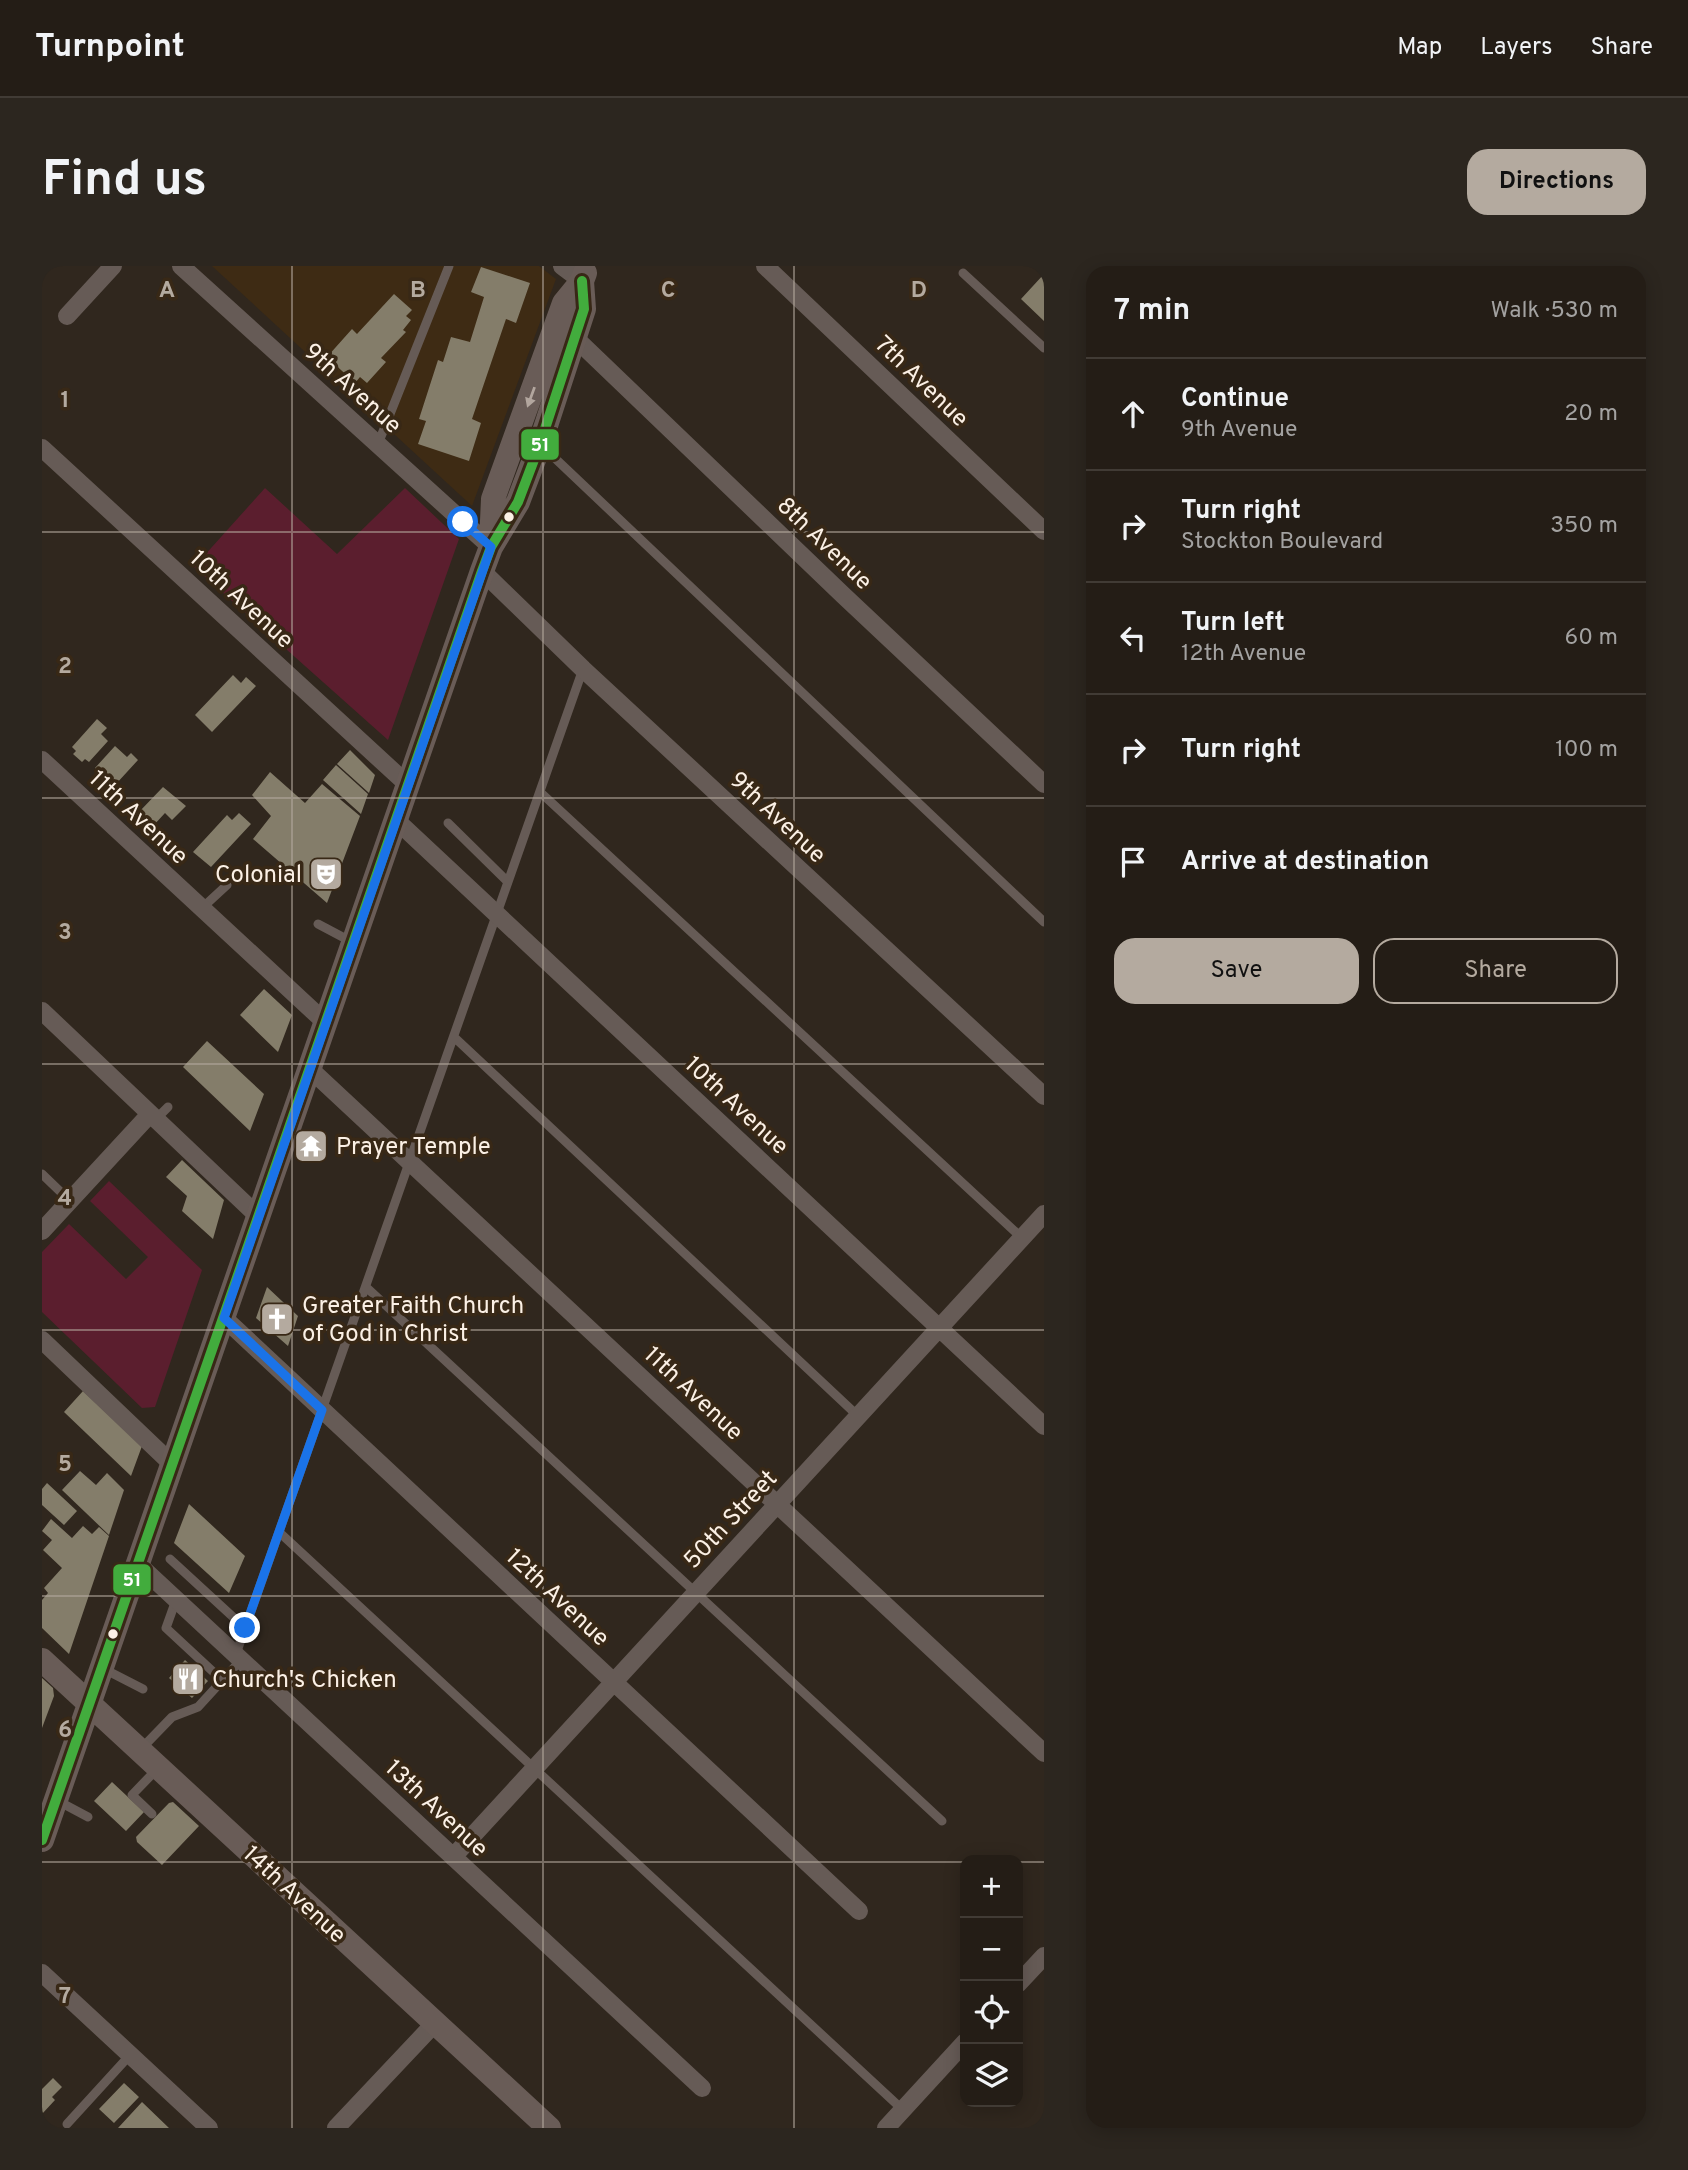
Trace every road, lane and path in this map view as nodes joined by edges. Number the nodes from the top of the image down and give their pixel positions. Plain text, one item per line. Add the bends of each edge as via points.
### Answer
1 (113, 266) edge
2 (181, 266) edge
3 (449, 266) edge
4 (562, 266) edge
5 (765, 266) edge
6 (963, 273) dead end
7 (585, 274) edge
8 (67, 316) dead end
9 (573, 336) junction
10 (1044, 348) edge
11 (378, 444) junction
12 (540, 444) junction
13 (42, 448) edge
14 (1044, 531) edge
15 (491, 547) junction
16 (482, 571) junction
17 (583, 669) junction
18 (42, 760) edge
19 (1044, 784) edge
20 (408, 785) junction
21 (540, 792) junction
22 (396, 820) junction
23 (447, 823) dead end
24 (508, 882) junction
25 (227, 885) dead end
26 (202, 908) junction
27 (497, 914) junction
28 (1044, 922) edge
29 (318, 925) dead end
30 (354, 943) junction
31 (42, 1011) edge
32 (326, 1023) junction
33 (454, 1037) junction
34 (310, 1069) junction
35 (1044, 1096) edge
36 (158, 1113) junction
37 (410, 1162) junction
38 (42, 1174) edge
39 (70, 1201) junction
40 (1044, 1214) edge
41 (259, 1217) junction
42 (42, 1231) edge
43 (1022, 1238) junction
44 (366, 1287) junction
45 (224, 1318) junction
46 (939, 1328) junction
47 (42, 1340) edge
48 (322, 1410) junction
49 (858, 1416) junction
50 (1044, 1426) edge
51 (173, 1465) junction
52 (777, 1504) junction
53 (279, 1532) junction
54 (170, 1559) dead end
55 (138, 1565) junction
56 (696, 1592) junction
57 (176, 1599) junction
58 (245, 1628) junction
59 (238, 1657) junction
60 (42, 1660) edge
61 (103, 1668) junction
62 (222, 1680) junction
63 (614, 1682) junction
64 (143, 1689) dead end
65 (89, 1706) junction
66 (1044, 1754) edge
67 (149, 1760) junction
68 (534, 1768) junction
69 (56, 1800) junction
70 (152, 1814) dead end
71 (88, 1817) dead end
72 (943, 1821) dead end
73 (42, 1840) edge
74 (453, 1857) junction
75 (859, 1911) dead end
76 (1044, 1956) edge
77 (42, 1973) edge
78 (1021, 1981) edge
79 (435, 2023) junction
80 (963, 2044) edge
81 (130, 2055) junction
82 (702, 2088) dead end
83 (903, 2110) junction
84 (67, 2124) dead end
85 (209, 2128) edge
86 (336, 2128) edge
87 (549, 2128) edge
88 (886, 2128) edge

1 - 8 street
2 - 11 street, 9th Avenue
3 - 11 lane
4 - 7 street
5 - 14 street, 7th Avenue
6 - 10 lane
7 - 9 main road via 584,309
7 -> 15 main road via 564,303 493,499
9 - 12 main road
9 - 19 street, 8th Avenue
11 - 15 street, 9th Avenue
12 - 15 main road via 518,502
12 - 28 lane
13 - 20 street, 10th Avenue
15 - 16 main road
16 - 17 street, 9th Avenue
16 - 20 main road
17 - 21 lane
17 - 35 street, 9th Avenue
18 - 26 street, 11th Avenue
20 - 22 main road
21 - 24 lane
21 - 43 lane
22 - 27 street, 10th Avenue
22 - 30 main road
23 - 24 lane
24 - 27 lane
25 - 26 lane
26 - 32 street, 11th Avenue
27 - 33 lane
27 - 46 street, 10th Avenue
29 - 30 lane
30 - 32 main road
31 - 36 street
32 - 34 main road
33 - 37 lane
33 - 49 lane
34 - 37 street, 11th Avenue
34 - 41 main road
36 - 39 street
36 - 41 street
37 - 44 lane
37 - 52 street, 11th Avenue
38 - 39 lane
39 - 42 street
40 - 43 street, 50th Street
41 - 45 main road
43 - 46 street, 50th Street
44 - 48 lane
44 - 56 lane
45 - 48 street, 12th Avenue
45 - 51 main road
46 - 49 street, 50th Street
46 - 50 street, 10th Avenue
47 - 51 street
48 - 53 lane
48 - 63 street, 12th Avenue
49 - 52 street, 50th Street
51 - 55 main road
52 - 56 street, 50th Street
52 - 66 street, 11th Avenue
53 - 58 lane
53 - 68 lane
54 - 58 lane
55 - 57 street, 13th Avenue
55 - 61 main road
56 - 63 street, 50th Street
56 - 72 lane
57 - 59 street, 13th Avenue
57 - 62 lane via 166,1628
58 - 59 lane
59 - 62 lane
59 - 74 street, 13th Avenue
60 - 65 main road, 14th Avenue
61 - 64 lane
61 - 65 main road
62 - 67 lane via 198,1706 172,1717
63 - 68 street, 50th Street
63 - 75 street, 12th Avenue
65 - 67 main road, 14th Avenue
65 - 69 main road
67 - 70 lane via 132,1795
67 - 79 main road, 14th Avenue
68 - 74 street, 50th Street
68 - 83 lane
69 - 71 lane
69 - 73 main road
74 - 82 street, 13th Avenue
76 - 78 street
77 - 81 street
79 - 86 street
79 - 87 main road, 14th Avenue
80 - 83 street
81 - 84 lane
81 - 85 street
83 - 88 street

